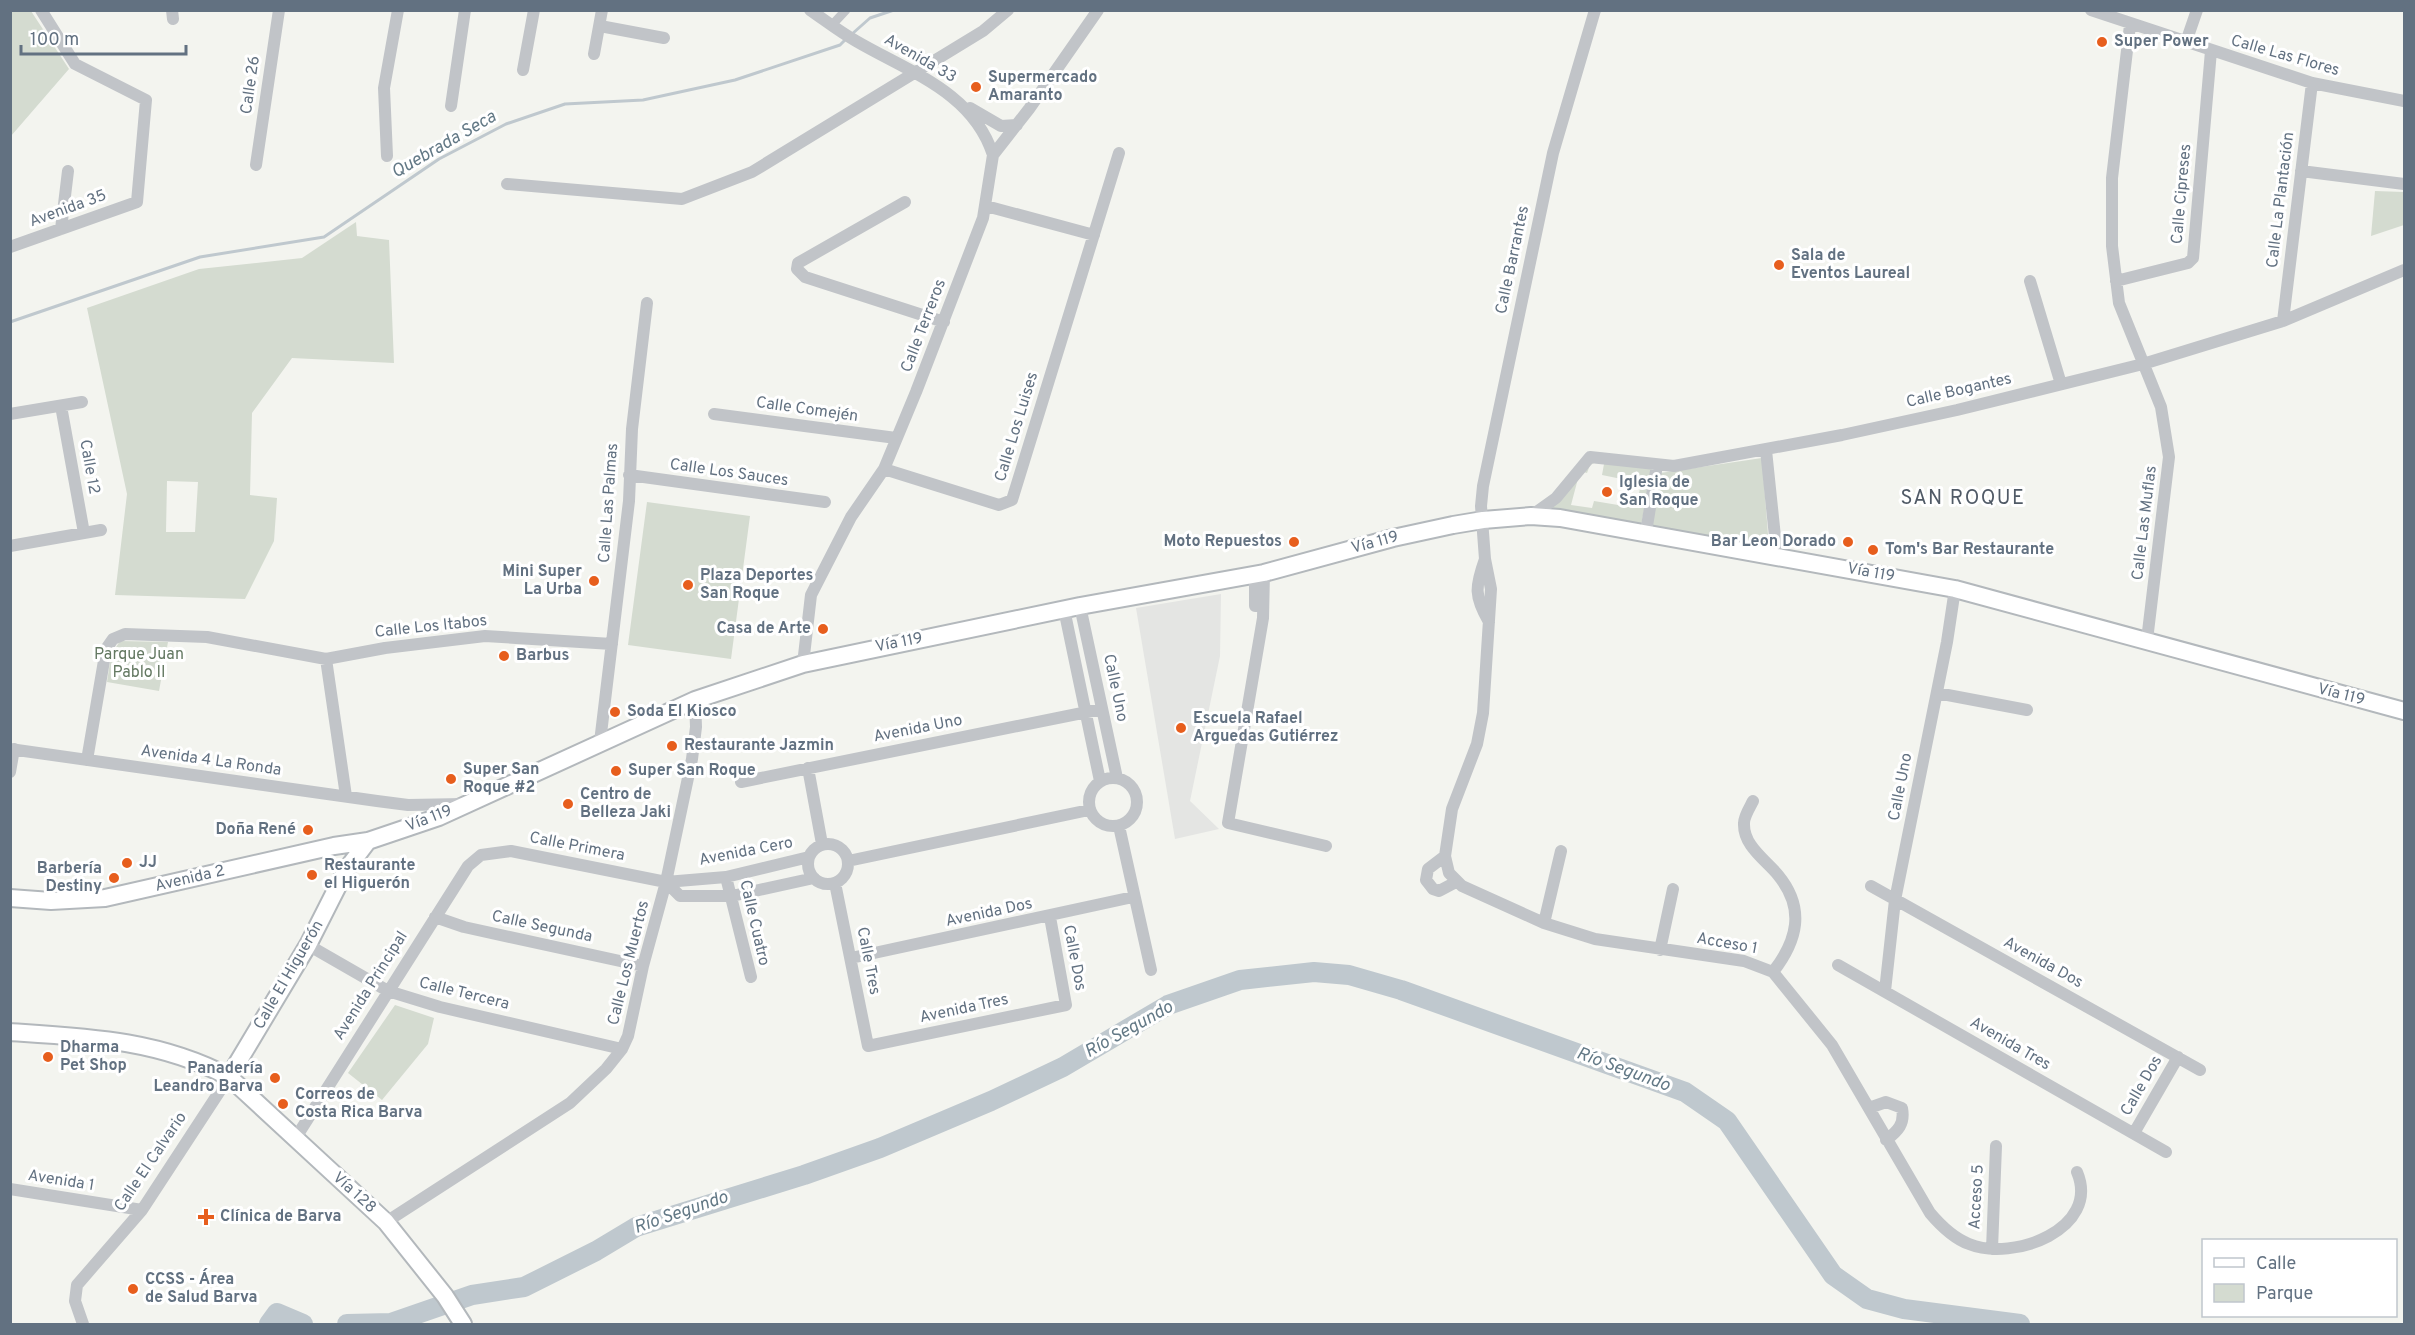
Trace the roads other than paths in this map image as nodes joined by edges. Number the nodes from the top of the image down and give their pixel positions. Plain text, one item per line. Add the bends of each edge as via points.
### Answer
1 (41, 10) edge
2 (279, 10) edge
3 (398, 10) edge
4 (465, 10) edge
5 (534, 10) edge
6 (602, 10) edge
7 (810, 10) edge
8 (846, 10) edge
9 (1008, 10) edge
10 (1098, 10) edge
11 (1595, 10) edge
12 (2091, 10) edge
13 (2197, 10) edge
14 (832, 25) junction
15 (2130, 25) junction
16 (600, 26) junction
17 (664, 38) dead end
18 (2186, 42) junction
19 (2211, 51) junction
20 (594, 54) dead end
21 (523, 70) dead end
22 (915, 73) junction
23 (2312, 84) junction
24 (2404, 101) edge
25 (959, 102) junction
26 (451, 106) dead end
27 (1017, 125) junction
28 (1119, 153) dead end
29 (993, 155) junction
30 (387, 156) dead end
31 (256, 165) dead end
32 (68, 171) dead end
33 (2301, 171) junction
34 (507, 184) dead end
35 (2404, 184) edge
36 (905, 202) dead end
37 (986, 206) junction
38 (61, 229) junction
39 (1094, 235) junction
40 (10, 247) edge
41 (2404, 270) edge
42 (2030, 281) dead end
43 (2116, 281) junction
44 (647, 303) dead end
45 (2283, 321) junction
46 (944, 322) junction
47 (2143, 364) junction
48 (2061, 384) junction
49 (82, 402) dead end
50 (61, 406) junction
51 (10, 414) edge
52 (714, 414) dead end
53 (896, 438) junction
54 (1766, 450) junction
55 (1657, 465) junction
56 (884, 469) junction
57 (629, 476) junction
58 (825, 502) dead end
59 (1531, 516) junction
60 (1483, 519) junction
61 (101, 530) dead end
62 (1646, 532) junction
63 (84, 533) junction
64 (10, 546) edge
65 (1777, 556) junction
66 (1259, 574) junction
67 (1955, 589) junction
68 (1072, 607) junction
69 (2147, 640) junction
70 (612, 644) junction
71 (326, 658) junction
72 (803, 664) junction
73 (1937, 693) junction
74 (695, 700) junction
75 (1102, 709) junction
76 (2027, 710) dead end
77 (2404, 711) edge
78 (1086, 712) junction
79 (600, 742) junction
80 (12, 749) edge
81 (87, 760) junction
82 (808, 768) junction
83 (10, 772) edge
84 (1117, 778) junction
85 (1100, 781) junction
86 (741, 782) dead end
87 (346, 796) junction
88 (1752, 801) dead end
89 (408, 804) junction
90 (466, 804) junction
91 (1089, 810) junction
92 (415, 826) junction
93 (1119, 826) junction
94 (368, 841) junction
95 (822, 844) junction
96 (334, 846) junction
97 (1326, 846) dead end
98 (1561, 852) dead end
99 (482, 855) joint
100 (1445, 856) junction
101 (808, 857) junction
102 (848, 861) junction
103 (346, 870) junction
104 (726, 877) junction
105 (814, 878) junction
106 (666, 882) junction
107 (1456, 882) junction
108 (835, 883) junction
109 (1871, 886) dead end
110 (1673, 889) dead end
111 (732, 896) junction
112 (1133, 897) junction
113 (10, 898) edge
114 (1895, 900) junction
115 (435, 917) junction
116 (1050, 917) junction
117 (1544, 922) junction
118 (308, 945) junction
119 (1660, 950) junction
120 (851, 958) junction
121 (1838, 965) dead end
122 (643, 966) junction
123 (1151, 970) dead end
124 (1773, 972) junction
125 (751, 977) dead end
126 (388, 991) junction
127 (1885, 992) junction
128 (1066, 1005) joint
129 (10, 1032) edge
130 (868, 1046) joint
131 (622, 1049) junction
132 (2178, 1057) junction
133 (2200, 1070) dead end
134 (229, 1077) junction
135 (1869, 1108) junction
136 (2134, 1133) junction
137 (295, 1139) junction
138 (1886, 1140) junction
139 (1996, 1146) dead end
140 (2166, 1152) dead end
141 (2077, 1172) dead end
142 (10, 1189) edge
143 (142, 1210) junction
144 (386, 1222) junction
145 (1992, 1249) junction
146 (460, 1322) edge
147 (83, 1324) edge

1 - 38 street, Avenida 35 via 75,64 146,100 137,202
2 - 31 street, Calle 26
3 - 30 street via 384,88
4 - 26 street
5 - 21 street
6 - 16 street
7 - 14 street, Avenida 33
8 - 14 street
9 - 22 street via 983,31
10 - 27 street
11 - 60 street, Calle Barrantes via 1553,153 1483,486
12 - 15 street, Calle Las Flores
13 - 18 street
14 - 22 street, Avenida 33
15 - 18 street, Calle Las Flores
15 - 43 street, Calle Las Muflas via 2112,178
16 - 17 street
16 - 20 street
18 - 19 street, Calle Las Flores
19 - 23 street, Calle Las Flores
19 - 43 street, Calle Cipreses via 2193,258 2188,263
22 - 25 street, Avenida 33
22 - 34 street via 752,172 682,199
23 - 24 street, Calle Las Flores
23 - 33 street, Calle La Plantación
25 - 27 street via 1001,126
25 - 29 street, Avenida 33 via 976,120
27 - 29 street
28 - 39 street, Calle Los Luises
29 - 37 street, Calle Terreros
32 - 38 street
33 - 35 street
33 - 45 street, Calle La Plantación
36 - 46 street via 798,262 797,269 805,277
37 - 39 street
37 - 46 street, Calle Terreros
38 - 40 street, Avenida 35
39 - 56 street, Calle Los Luises via 1012,500 999,505
41 - 45 street, Calle Bogantes
42 - 48 street
43 - 47 street, Calle Las Muflas via 2125,323
44 - 57 street, Calle Las Palmas
45 - 47 street, Calle Bogantes
46 - 53 street, Calle Terreros
47 - 48 street, Calle Bogantes
47 - 69 street, Calle Las Muflas via 2161,407 2169,457
48 - 54 street, Calle Bogantes
49 - 50 street
50 - 51 street
50 - 63 street, Calle 12
52 - 53 street, Calle Comején
53 - 56 street, Calle Terreros
54 - 55 street, Calle Bogantes via 1674,466
54 - 65 street
55 - 59 street, Calle Bogantes via 1590,457 1556,498
55 - 62 street
56 - 72 street, Calle Terreros via 851,517 811,595
57 - 58 street, Calle Los Sauces
57 - 70 street, Calle Las Palmas
59 - 60 main road, Vía 119
59 - 62 main road, Vía 119
60 - 66 main road, Vía 119 via 1393,538
60 - 100 street via 1491,590 1483,713 1478,744 1452,809
61 - 63 street
62 - 65 main road, Vía 119
63 - 64 street
65 - 67 main road, Vía 119
66 - 68 main road, Vía 119
66 - 97 street via 1255,618 1259,631 1228,824
67 - 69 main road, Vía 119
67 - 73 street, Calle Uno
68 - 72 main road, Vía 119
68 - 75 street, Calle Uno
68 - 78 street, Calle Uno
69 - 77 main road, Vía 119
70 - 71 street, Calle Los Itabos via 485,636
70 - 79 street, Calle Las Palmas
71 - 81 street, Calle Los Itabos via 207,638 124,634 113,639 106,649
71 - 87 street
72 - 74 main road, Vía 119
73 - 76 street
73 - 114 street, Calle Uno
74 - 79 main road, Vía 119
74 - 106 street, Calle Los Muertos via 692,759
75 - 78 street, Avenida Uno
75 - 84 street, Calle Uno
78 - 82 street, Avenida Uno
78 - 85 street, Calle Uno
79 - 90 main road, Vía 119
80 - 81 street, Avenida 4 La Ronda
80 - 83 street
81 - 87 street, Avenida 4 La Ronda
82 - 86 street, Avenida Uno
82 - 95 street
84 - 85 street
84 - 93 street via 1130,784 1137,797 1136,812
85 - 91 street via 1090,794
87 - 89 street, Avenida 4 La Ronda
88 - 124 street via 1744,822 1750,845 1788,891 1795,916 1795,935
89 - 90 street, Avenida 4 La Ronda
89 - 92 street via 415,811
90 - 92 main road, Vía 119
91 - 93 street via 1098,822
91 - 102 street
92 - 94 main road, Vía 119
93 - 112 street
94 - 96 main road, Avenida 2
94 - 103 main road, Calle El Higuerón
95 - 101 street
95 - 102 street via 842,848
96 - 103 main road via 347,852
96 - 113 main road, Avenida 2 via 105,898
98 - 117 street
99 - 106 street, Calle Primera via 511,851
99 - 115 street, Avenida Principal via 468,866
100 - 107 street
100 - 107 street via 1428,869 1426,880 1439,891
101 - 104 street, Avenida Cero
101 - 105 street via 808,868
102 - 108 street via 846,874
103 - 118 main road, Calle El Higuerón
104 - 106 street, Avenida Cero
104 - 111 street, Calle Cuatro
105 - 108 street
105 - 111 street
106 - 111 street via 680,896
106 - 122 street, Calle Los Muertos
107 - 117 street, Acceso 1
108 - 120 street, Calle Tres
109 - 114 street, Avenida Dos
110 - 119 street
111 - 125 street, Calle Cuatro
112 - 116 street, Avenida Dos
112 - 123 street
114 - 127 street, Calle Uno
114 - 132 street, Avenida Dos
115 - 122 street, Calle Segunda via 464,927
115 - 126 street, Avenida Principal
116 - 120 street, Avenida Dos
116 - 128 street, Calle Dos
117 - 119 street, Acceso 1 via 1595,939
118 - 126 street, Calle Tercera
118 - 134 main road, Calle El Higuerón
119 - 124 street, Acceso 1 via 1744,961
120 - 130 street, Calle Tres
121 - 127 street, Avenida Tres
122 - 131 street, Calle Los Muertos
124 - 135 street, Acceso 1 via 1832,1045
126 - 131 street, Calle Tercera via 440,1007
126 - 137 street, Avenida Principal
127 - 136 street, Avenida Tres
128 - 130 street, Avenida Tres
129 - 134 main road, Vía 128 via 106,1040 171,1052
131 - 144 street, Calle Los Muertos via 570,1103
132 - 133 street, Avenida Dos
132 - 136 street, Calle Dos
134 - 137 main road, Vía 128
134 - 143 street, Calle El Calvario
135 - 138 street, Acceso 1
135 - 138 street via 1886,1102 1902,1108 1904,1118 1900,1127
136 - 140 street, Avenida Tres
137 - 144 main road, Vía 128
138 - 145 street, Acceso 1 via 1941,1226 1970,1245
139 - 145 street, Acceso 5
141 - 145 street, Acceso 1 via 2082,1185 2081,1199 2060,1229 2020,1248
142 - 143 street, Avenida 1
143 - 147 street, Calle El Calvario via 77,1285 75,1301
144 - 146 main road, Vía 128 via 445,1296

